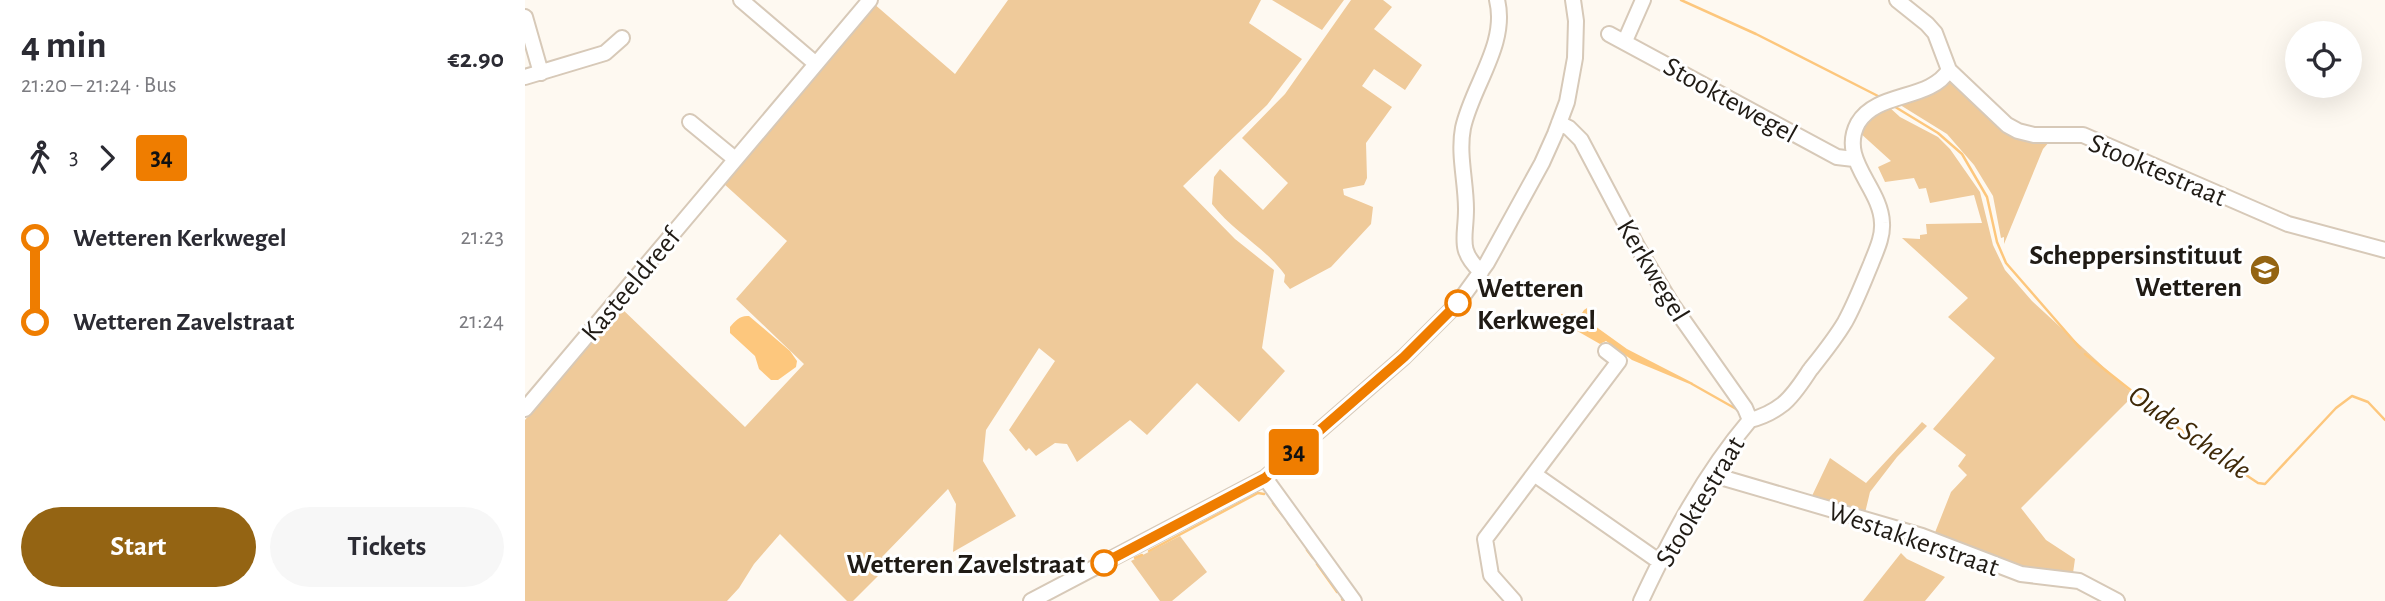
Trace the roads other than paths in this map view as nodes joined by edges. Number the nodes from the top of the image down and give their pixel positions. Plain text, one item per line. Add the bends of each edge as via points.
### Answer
1 (741, 0) edge
2 (870, 0) edge
3 (1497, 0) edge
4 (1573, 0) edge
5 (1643, 0) edge
6 (1897, 0) edge
7 (525, 17) edge
8 (1609, 34) dead end
9 (622, 38) dead end
10 (1625, 41) junction
11 (816, 65) junction
12 (1949, 70) junction
13 (541, 72) junction
14 (525, 77) edge
15 (690, 122) dead end
16 (1559, 123) junction
17 (734, 159) junction
18 (1854, 159) junction
19 (2385, 250) edge
20 (1481, 272) junction
21 (1607, 351) dead end
22 (525, 409) edge
23 (1750, 419) junction
24 (1534, 474) junction
25 (1710, 474) junction
26 (1265, 478) junction
27 (1660, 562) junction
28 (1031, 601) edge
29 (1353, 601) edge
30 (1514, 601) edge
31 (1641, 601) edge
32 (2117, 601) edge

1 - 11 street
2 - 11 street, Kasteeldreef
3 - 20 street via 1501,14 1496,43 1463,129 1464,250
4 - 16 street via 1575,58
5 - 10 street
6 - 12 street via 1935,33
7 - 13 street
8 - 10 street, Stooktewegel
9 - 13 street via 605,53
10 - 18 street, Stooktewegel via 1837,157
11 - 17 street, Kasteeldreef
12 - 18 street via 1938,82 1865,114 1857,124
12 - 19 street, Stooktestraat via 2018,131 2083,135 2288,224
13 - 14 street
15 - 17 street
16 - 20 street
16 - 23 street, Kerkwegel via 1581,140 1671,303
17 - 22 street, Kasteeldreef
18 - 23 street, Stooktestraat via 1881,210 1881,236 1863,285 1844,324 1794,393 1760,418
20 - 26 street via 1451,311 1404,357
21 - 24 street via 1619,361
23 - 25 street, Stooktestraat
24 - 27 street
24 - 30 street via 1485,539 1491,575
25 - 27 street, Stooktestraat
25 - 32 street, Westakkerstraat via 1923,536 2021,574 2080,581
26 - 28 street
26 - 29 street
27 - 31 street, Stooktestraat

